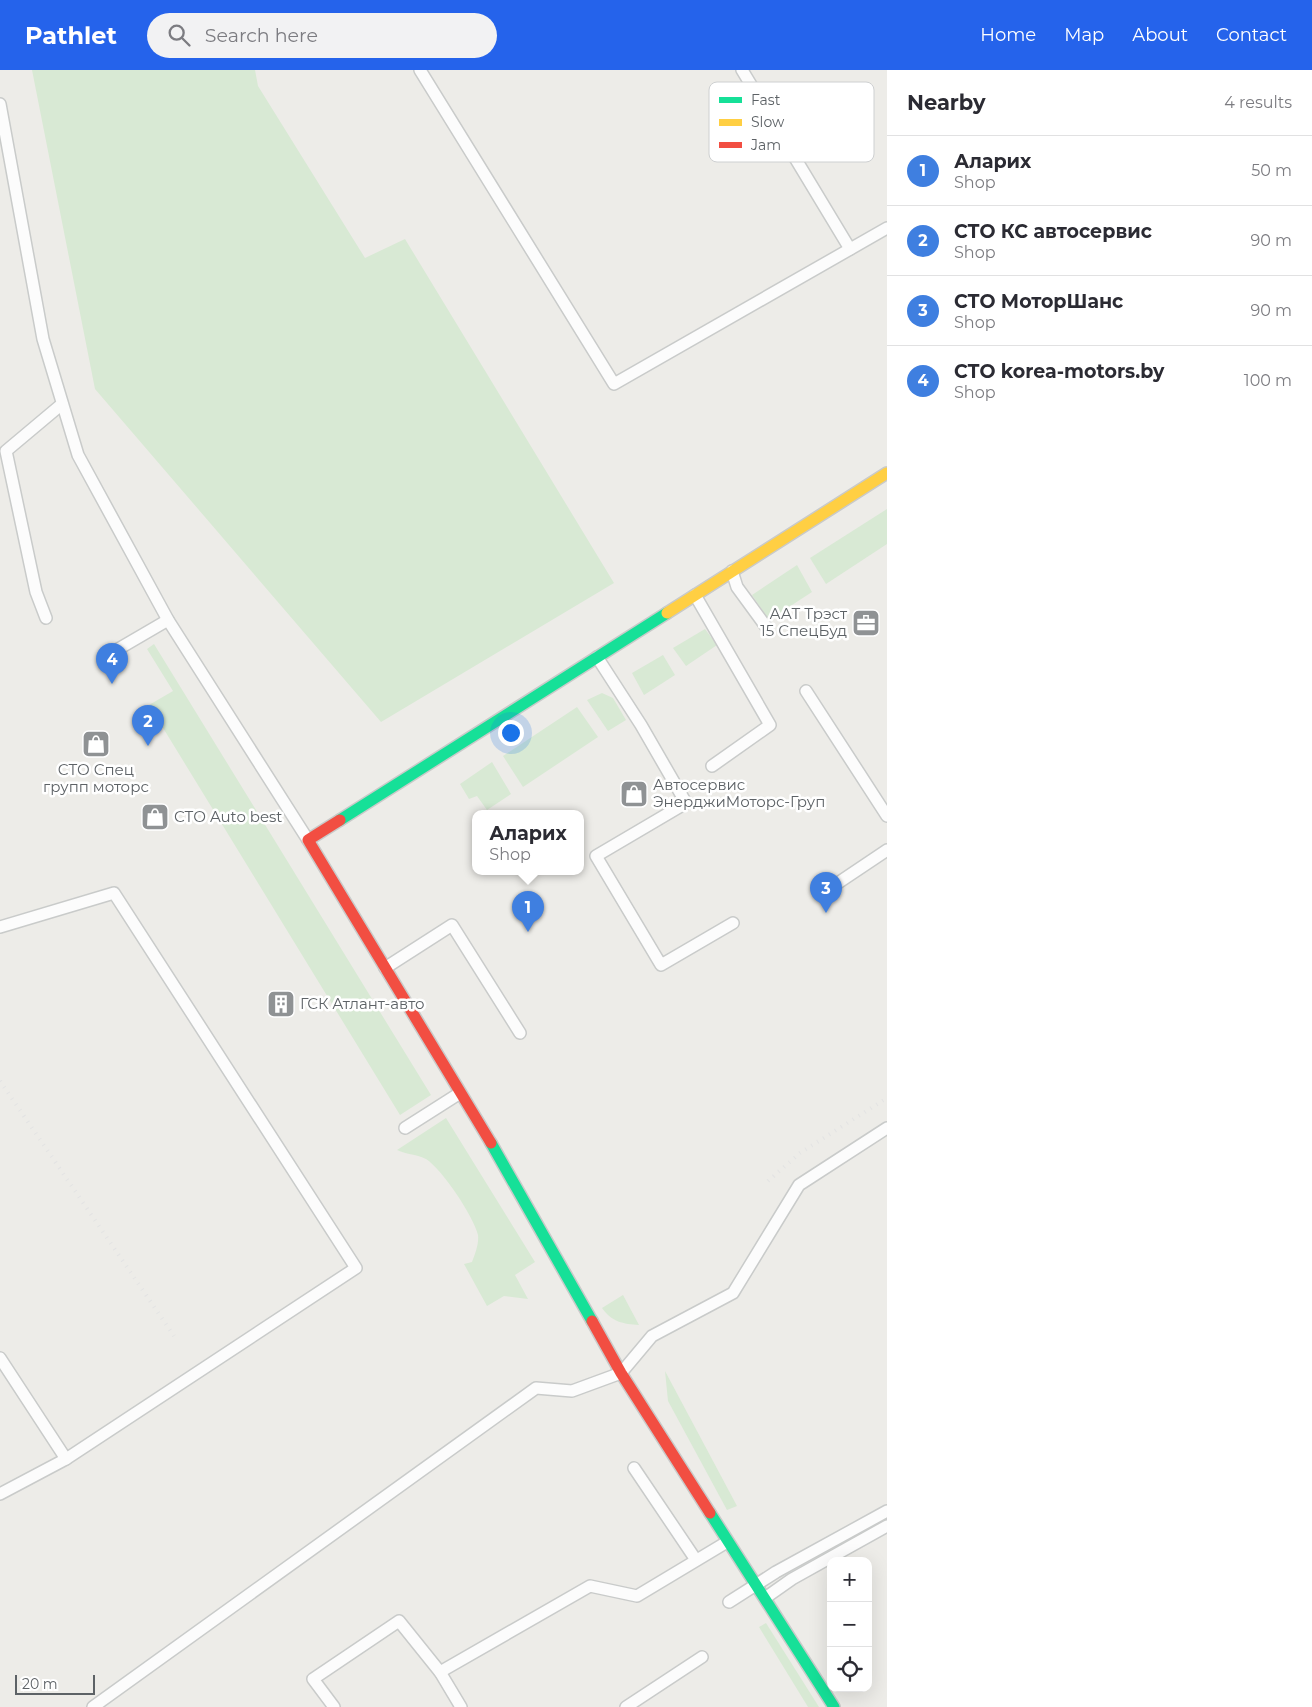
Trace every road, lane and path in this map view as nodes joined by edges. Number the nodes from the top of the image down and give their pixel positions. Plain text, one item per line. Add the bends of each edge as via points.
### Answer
1 (420, 70) edge
2 (742, 70) edge
3 (749, 82) edge
4 (0, 104) edge
5 (798, 162) edge
6 (12, 170) junction
7 (0, 172) edge
8 (887, 228) edge
9 (850, 249) junction
10 (62, 404) junction
11 (887, 473) edge
12 (732, 571) junction
13 (695, 594) junction
14 (46, 618) dead end
15 (168, 620) junction
16 (767, 628) dead end
17 (108, 655) dead end
18 (597, 657) junction
19 (806, 691) dead end
20 (712, 766) dead end
21 (887, 816) edge
22 (308, 840) junction
23 (887, 850) edge
24 (826, 890) dead end
25 (733, 923) dead end
26 (0, 926) edge
27 (385, 968) junction
28 (520, 1033) dead end
29 (460, 1093) junction
30 (405, 1128) dead end
31 (887, 1128) edge
32 (0, 1358) edge
33 (621, 1373) junction
34 (66, 1459) junction
35 (634, 1468) dead end
36 (0, 1494) edge
37 (887, 1511) edge
38 (887, 1526) edge
39 (727, 1542) junction
40 (696, 1560) junction
41 (756, 1584) junction
42 (765, 1598) junction
43 (730, 1602) dead end
44 (702, 1657) dead end
45 (440, 1672) junction
46 (93, 1707) edge
47 (334, 1707) edge
48 (461, 1707) edge
49 (626, 1707) edge
50 (834, 1707) edge

1 - 9 lane via 614,384
2 - 3 lane
4 - 6 lane
5 - 9 lane
6 - 7 lane
6 - 10 lane via 43,339
8 - 9 lane
10 - 14 lane via 6,451 36,592
10 - 15 lane via 78,455
11 - 12 street
12 - 13 street
12 - 16 lane via 737,587
13 - 18 street
13 - 20 lane via 770,725
15 - 17 lane
15 - 22 lane
18 - 22 street
18 - 25 lane via 686,803 596,856 661,965
19 - 21 lane
22 - 27 street
23 - 24 lane
26 - 34 lane via 114,894 356,1268
27 - 28 lane via 452,925
27 - 29 street
29 - 30 lane
29 - 33 street
31 - 33 lane via 799,1185 733,1294 652,1336
32 - 34 lane
33 - 39 street
33 - 46 lane via 572,1390 536,1388
34 - 36 lane
35 - 40 lane
37 - 41 lane
38 - 42 lane via 792,1579
39 - 40 lane
39 - 41 street
40 - 45 lane via 637,1596 590,1586
41 - 42 street
41 - 43 lane
42 - 50 street
44 - 49 lane
45 - 47 lane via 399,1621 314,1679
45 - 48 lane

